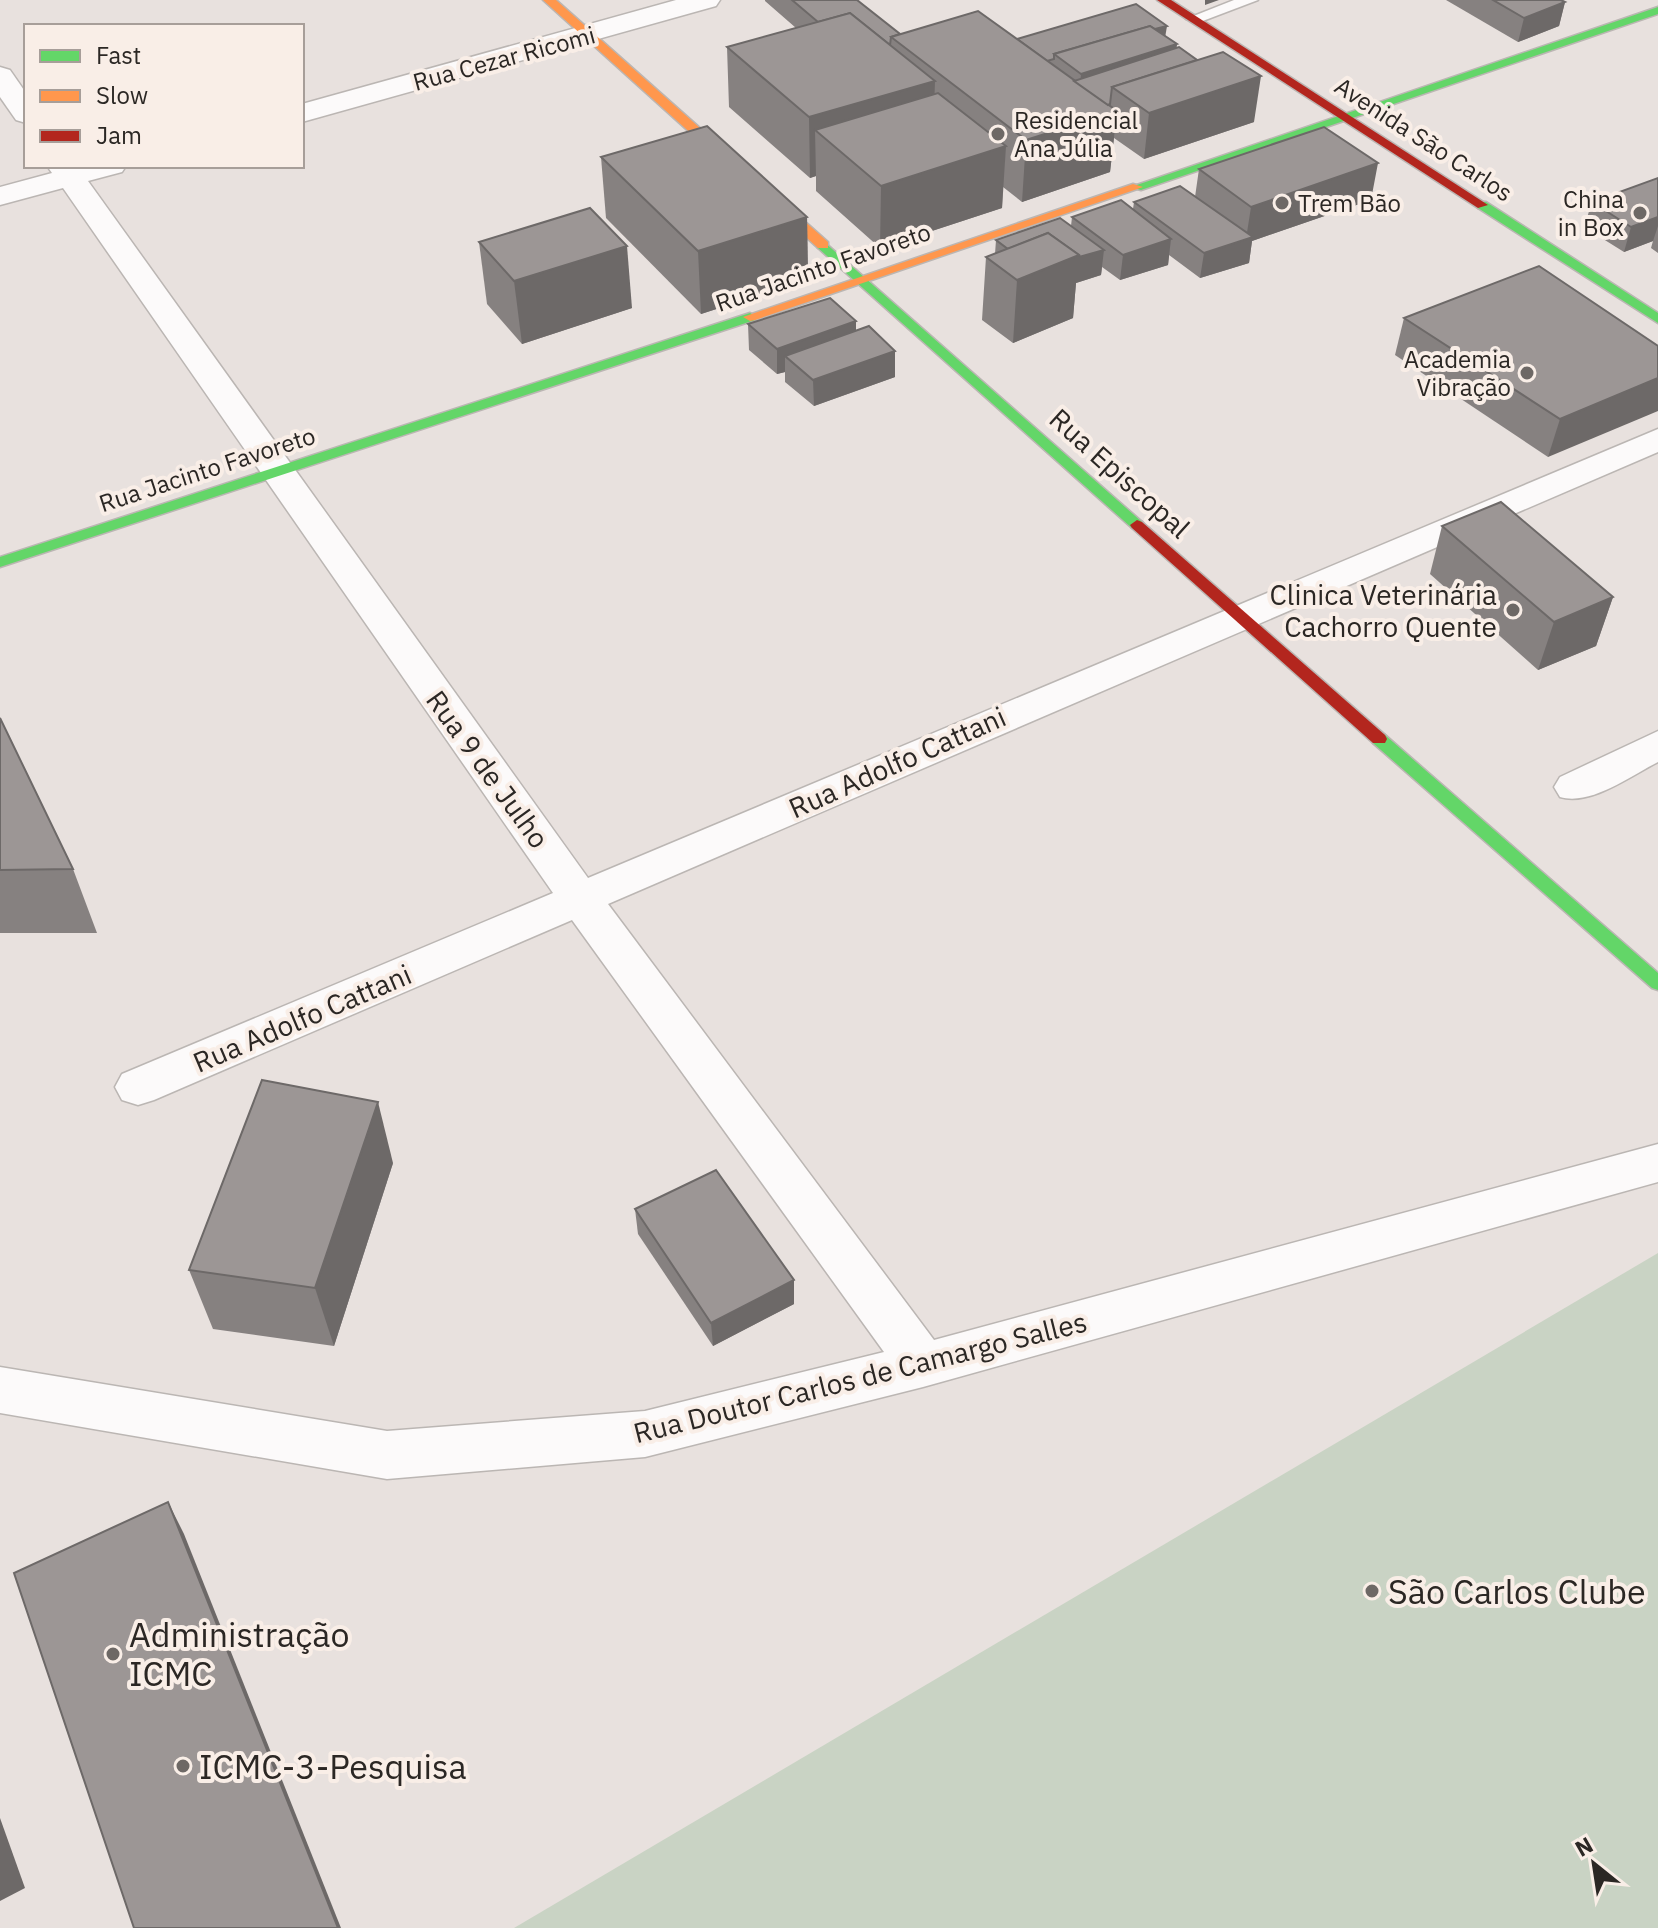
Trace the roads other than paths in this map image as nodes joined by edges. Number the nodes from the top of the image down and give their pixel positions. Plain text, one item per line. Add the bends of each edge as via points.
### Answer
1 (549, 0) edge
2 (706, 0) edge
3 (1163, 0) edge
4 (1250, 0) edge
5 (1658, 10) edge
6 (1194, 19) junction
7 (590, 34) junction
8 (0, 76) edge
9 (24, 111) edge
10 (304, 112) edge
11 (1343, 114) junction
12 (96, 168) edge
13 (66, 172) edge
14 (0, 196) edge
15 (860, 280) junction
16 (1658, 319) edge
17 (1658, 439) edge
18 (276, 472) junction
19 (0, 562) edge
20 (1237, 615) junction
21 (1658, 745) edge
22 (1574, 787) dead end
23 (581, 900) junction
24 (1658, 983) edge
25 (138, 1087) dead end
26 (1658, 1163) edge
27 (923, 1365) junction
28 (0, 1390) edge

1 - 7 main road, Rua Episcopal
2 - 7 street, Rua Cezar Ricomi
3 - 6 main road, Avenida São Carlos
4 - 6 lane
5 - 11 main road, Rua Jacinto Favoreto
6 - 11 main road, Avenida São Carlos
7 - 10 street, Rua Cezar Ricomi
7 - 15 main road, Rua Episcopal
8 - 9 street
11 - 15 main road, Rua Jacinto Favoreto
11 - 16 main road, Avenida São Carlos
12 - 13 street
13 - 14 street
13 - 18 street, Rua 9 de Julho
15 - 18 main road, Rua Jacinto Favoreto
15 - 20 main road, Rua Episcopal
17 - 20 street, Rua Adolfo Cattani
18 - 19 main road, Rua Jacinto Favoreto
18 - 23 street, Rua 9 de Julho
20 - 23 street, Rua Adolfo Cattani
20 - 24 main road, Rua Episcopal
21 - 22 street
23 - 25 street, Rua Adolfo Cattani
23 - 27 street, Rua 9 de Julho
26 - 27 street, Rua Doutor Carlos de Camargo Salles
27 - 28 street, Rua Doutor Carlos de Camargo Salles via 645,1434 387,1455

